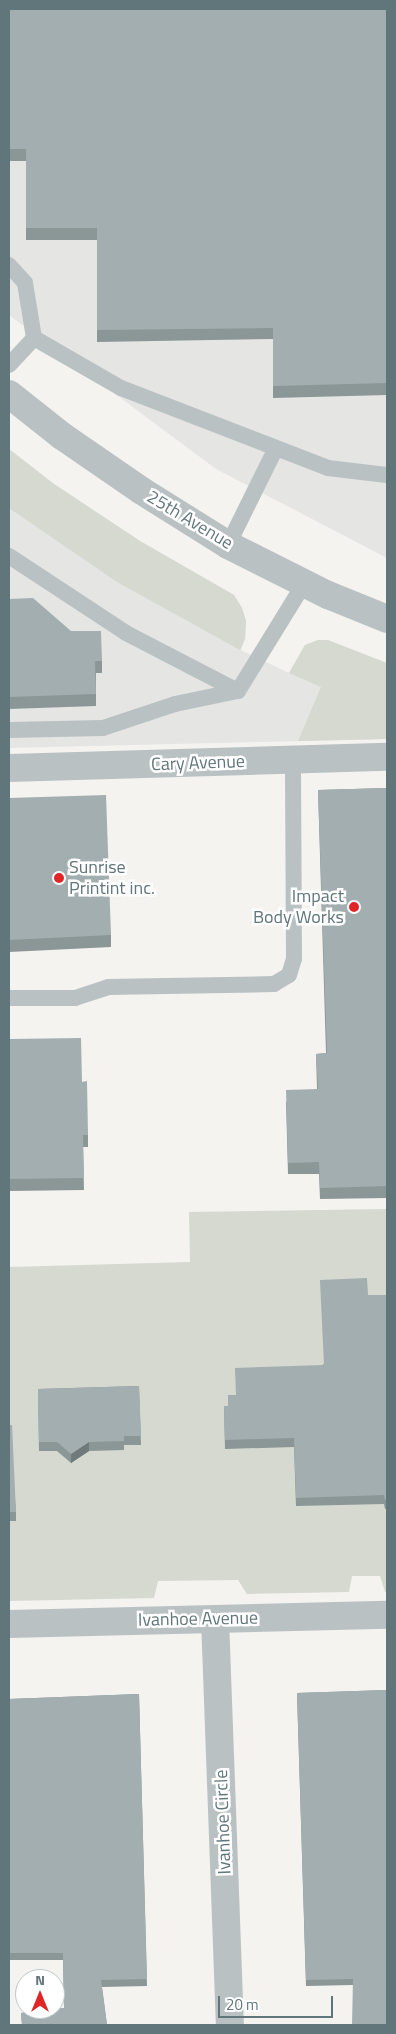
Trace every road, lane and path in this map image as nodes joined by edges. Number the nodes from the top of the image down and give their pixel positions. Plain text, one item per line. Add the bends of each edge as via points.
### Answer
1 (9, 265) edge
2 (34, 338) junction
3 (9, 365) edge
4 (9, 394) edge
5 (276, 448) junction
6 (387, 475) edge
7 (228, 545) junction
8 (9, 556) edge
9 (305, 582) junction
10 (387, 619) edge
11 (238, 691) junction
12 (9, 730) edge
13 (387, 758) edge
14 (293, 761) junction
15 (9, 768) edge
16 (9, 998) edge
17 (387, 1614) edge
18 (216, 1619) junction
19 (9, 1624) edge
20 (230, 2025) edge

1 - 2 lane via 25,283
2 - 3 lane
2 - 5 lane via 121,388
4 - 7 street, 25th Avenue via 62,436
5 - 6 lane via 328,468
5 - 7 lane
7 - 9 street, 25th Avenue
8 - 11 lane via 126,633
9 - 10 street, 25th Avenue
9 - 11 lane
11 - 12 lane via 175,704 103,728
13 - 14 street, Cary Avenue
14 - 15 street, Cary Avenue
14 - 16 lane via 294,959 289,975 274,984 108,987 75,998
17 - 18 street, Ivanhoe Avenue
18 - 19 street, Ivanhoe Avenue
18 - 20 street, Ivanhoe Circle

